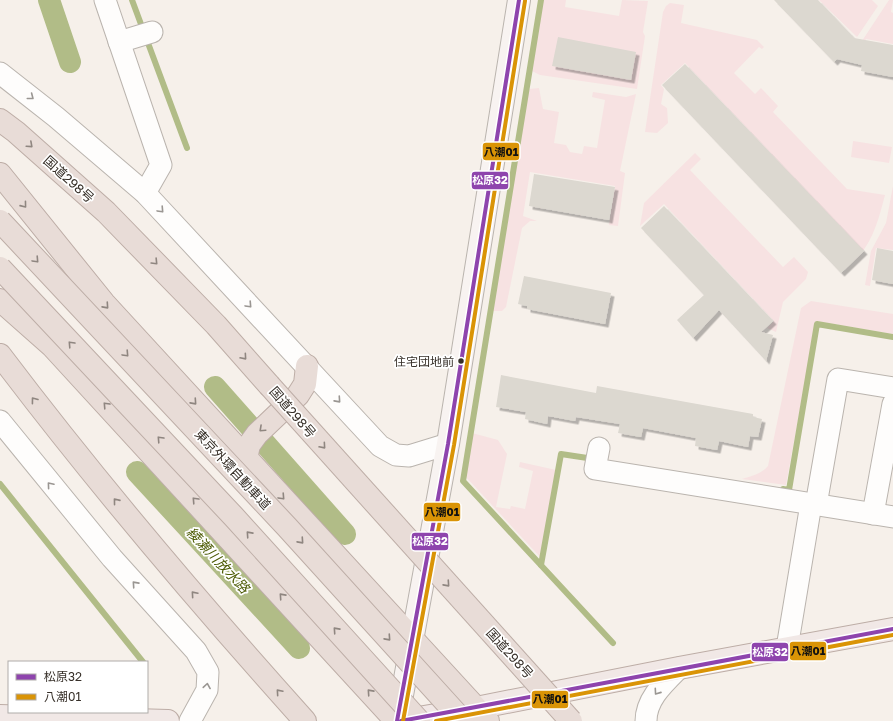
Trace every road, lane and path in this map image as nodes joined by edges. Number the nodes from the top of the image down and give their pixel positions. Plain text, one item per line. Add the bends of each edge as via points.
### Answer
1 (105, 0) edge
2 (519, 0) edge
3 (147, 34) dead end
4 (119, 42) junction
5 (0, 73) edge
6 (0, 120) edge
7 (0, 174) edge
8 (145, 193) junction
9 (0, 221) edge
10 (0, 268) edge
11 (0, 300) edge
12 (0, 356) edge
13 (307, 366) junction
14 (893, 388) edge
15 (893, 404) edge
16 (0, 421) edge
17 (448, 444) junction
18 (599, 448) dead end
19 (246, 459) junction
20 (814, 504) junction
21 (883, 516) edge
22 (893, 629) edge
23 (412, 637) junction
24 (787, 648) junction
25 (679, 668) junction
26 (0, 716) edge
27 (476, 717) edge
28 (168, 721) edge
29 (190, 721) edge
30 (305, 721) edge
31 (397, 721) edge
32 (400, 721) edge
33 (419, 721) edge
34 (571, 721) edge
35 (646, 721) edge

1 - 4 street
2 - 17 street
3 - 4 street
4 - 8 street via 160,164
5 -> 8 street
6 -> 34 highway, 国道298号, bridge via 106,212 216,325
7 -> 19 highway via 104,303
8 -> 13 street
9 -> 27 highway, 東京外環自動車道, bridge via 287,527
33 -> 10 highway, bridge
31 -> 11 highway via 52,346
30 -> 12 highway via 140,532
13 -> 17 street via 380,446 396,455 409,456
13 -> 19 highway via 305,384 298,396 257,434 249,445
14 - 20 street via 838,379
15 - 21 street
29 -> 16 street via 207,690 208,672 196,651 112,558
17 - 23 street
18 - 20 street via 595,469
19 -> 23 highway
20 - 21 street
20 - 24 street
22 - 24 main road
23 - 27 highway
23 - 31 street
24 - 25 main road
25 - 27 main road
25 -> 35 street via 657,691 646,713
26 - 28 main road
27 - 32 main road

